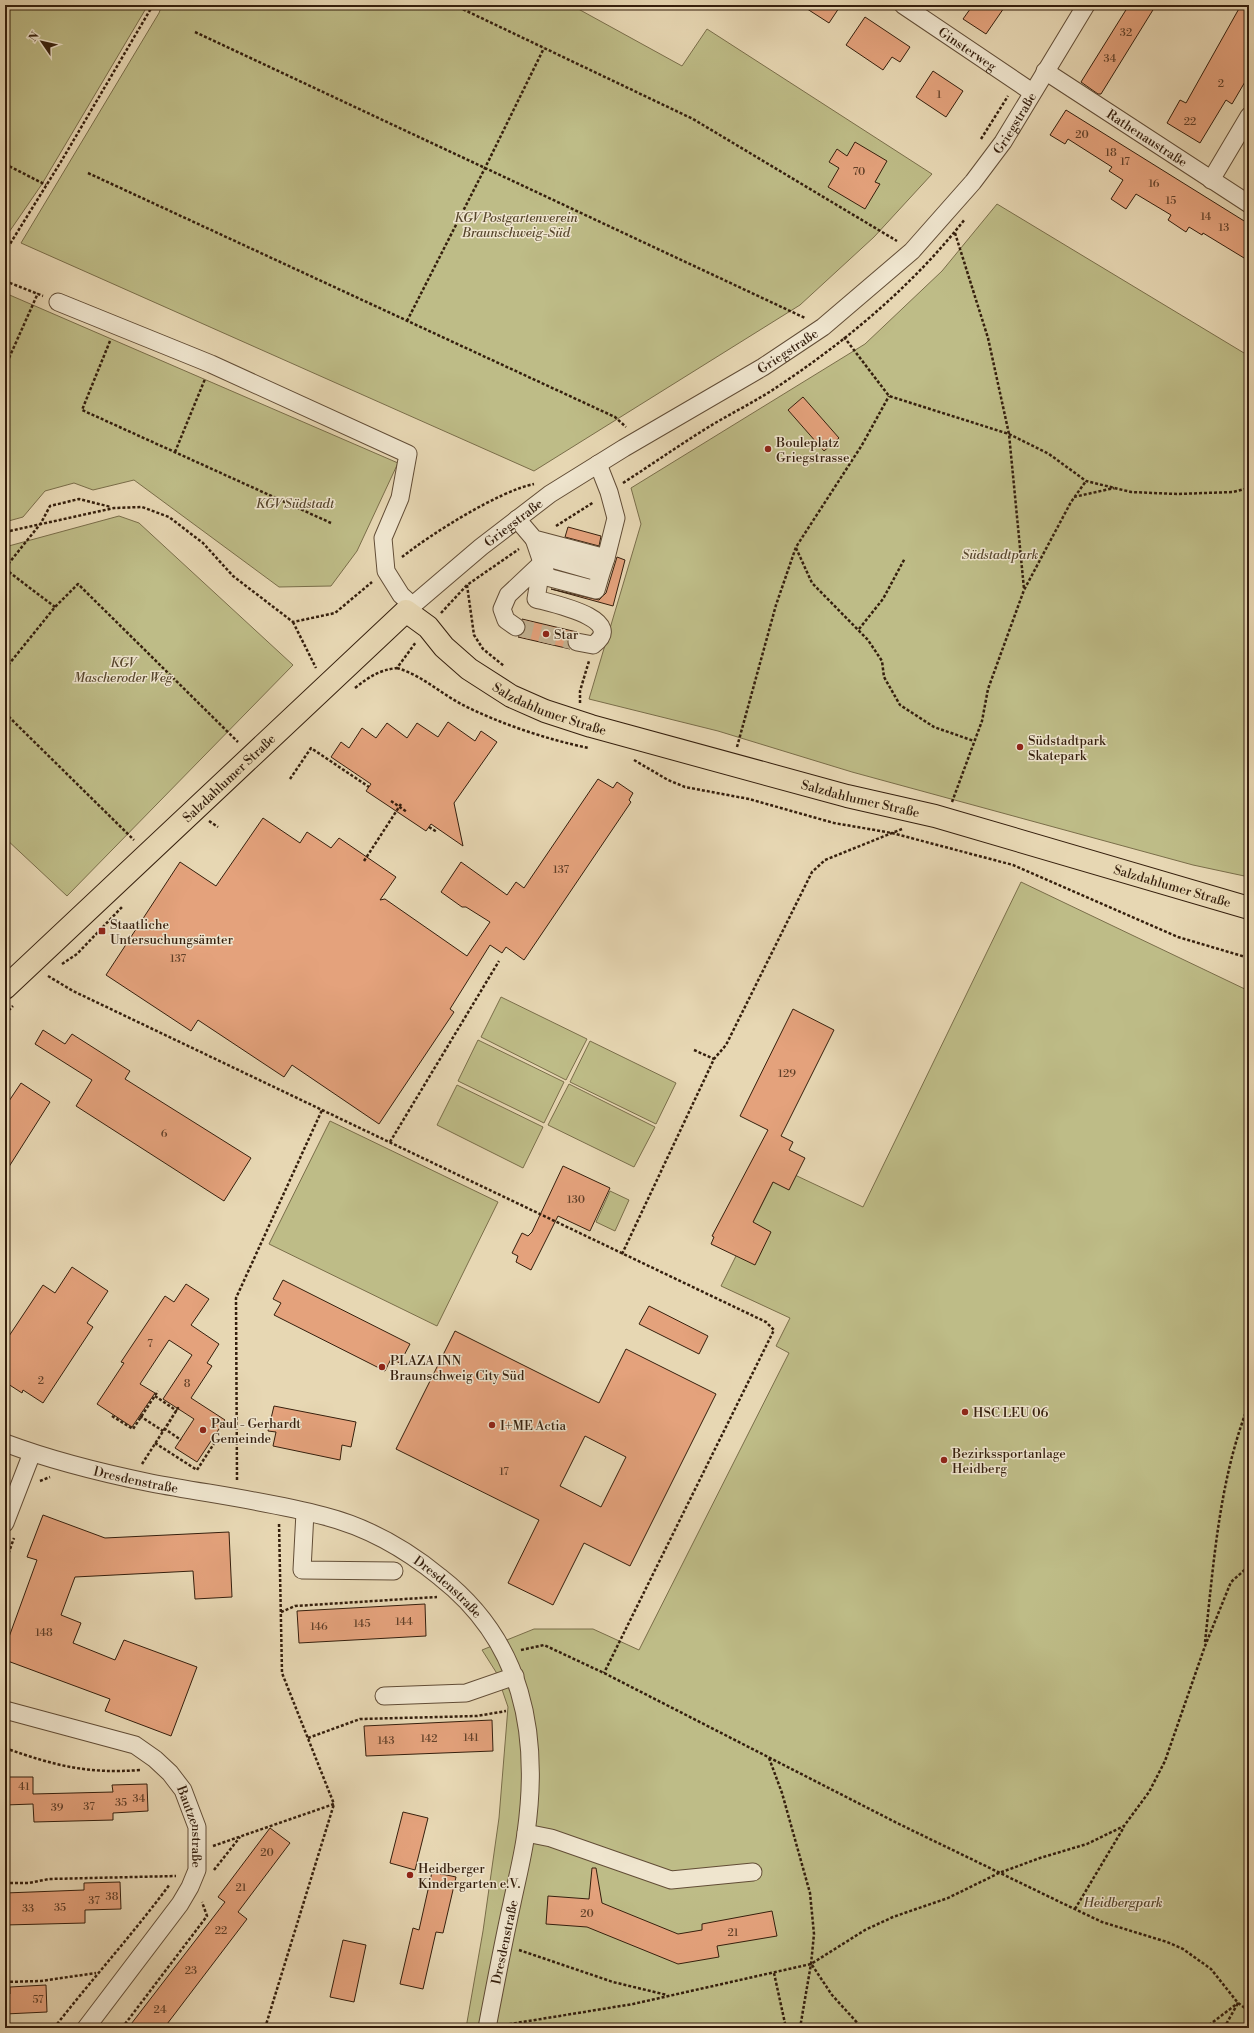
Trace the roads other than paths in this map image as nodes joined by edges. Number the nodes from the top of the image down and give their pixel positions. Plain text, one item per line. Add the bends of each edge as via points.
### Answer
1 (903, 5) edge
2 (1086, 5) edge
3 (1045, 71) junction
4 (1032, 92) junction
5 (1249, 116) edge
6 (1211, 180) junction
7 (1249, 204) edge
8 (58, 302) road end
9 (598, 464) junction
10 (517, 519) junction
11 (534, 539) junction
12 (542, 563) junction
13 (603, 566) junction
14 (409, 608) junction
15 (516, 627) tunnel mouth
16 (577, 642) tunnel mouth
17 (1249, 908) edge
18 (5, 988) edge
19 (5, 1443) edge
20 (32, 1453) junction
21 (305, 1512) junction
22 (10, 1529) edge
23 (394, 1571) dead end
24 (515, 1676) junction
25 (384, 1696) dead end
26 (5, 1710) edge
27 (526, 1833) junction
28 (753, 1872) dead end
29 (492, 2027) edge
30 (86, 2028) edge

1 - 4 street, Ginsterweg
2 - 3 street, Griegstraße
3 - 4 street, Griegstraße
3 - 6 street, Rathenaustraße
4 - 9 street, Griegstraße via 1002,142 973,182 912,251 823,327 763,367
5 - 6 street
6 - 7 street, Rathenaustraße
8 - 14 street via 118,324 211,364 408,454 400,498 383,538 386,571
9 - 10 street, Griegstraße via 550,494
9 - 13 street via 616,518
10 - 11 street
10 - 14 street, Griegstraße
11 - 12 street
11 - 13 street
12 - 13 street via 548,577 596,590
12 - 15 street via 508,595 502,609 506,620
12 - 16 street via 536,599 588,615 598,622 602,634 597,642 593,645
14 - 17 main road, Salzdahlumer Straße via 444,647 469,669 528,704 591,726 847,796 934,816
14 - 18 main road, Salzdahlumer Straße
19 - 20 street, Dresdenstraße
20 - 21 street, Dresdenstraße via 62,1463 150,1483
20 - 22 street
21 - 23 street via 302,1570
21 - 24 street, Dresdenstraße via 349,1524 379,1537 429,1568 462,1596 492,1631
24 - 25 street via 466,1693
24 - 27 street, Dresdenstraße via 530,1735 530,1796
26 - 30 street, Bautzenstraße via 135,1745 170,1773 183,1790 205,1850 180,1904
27 - 28 street via 550,1838 671,1880
27 - 29 street, Dresdenstraße via 503,1946

